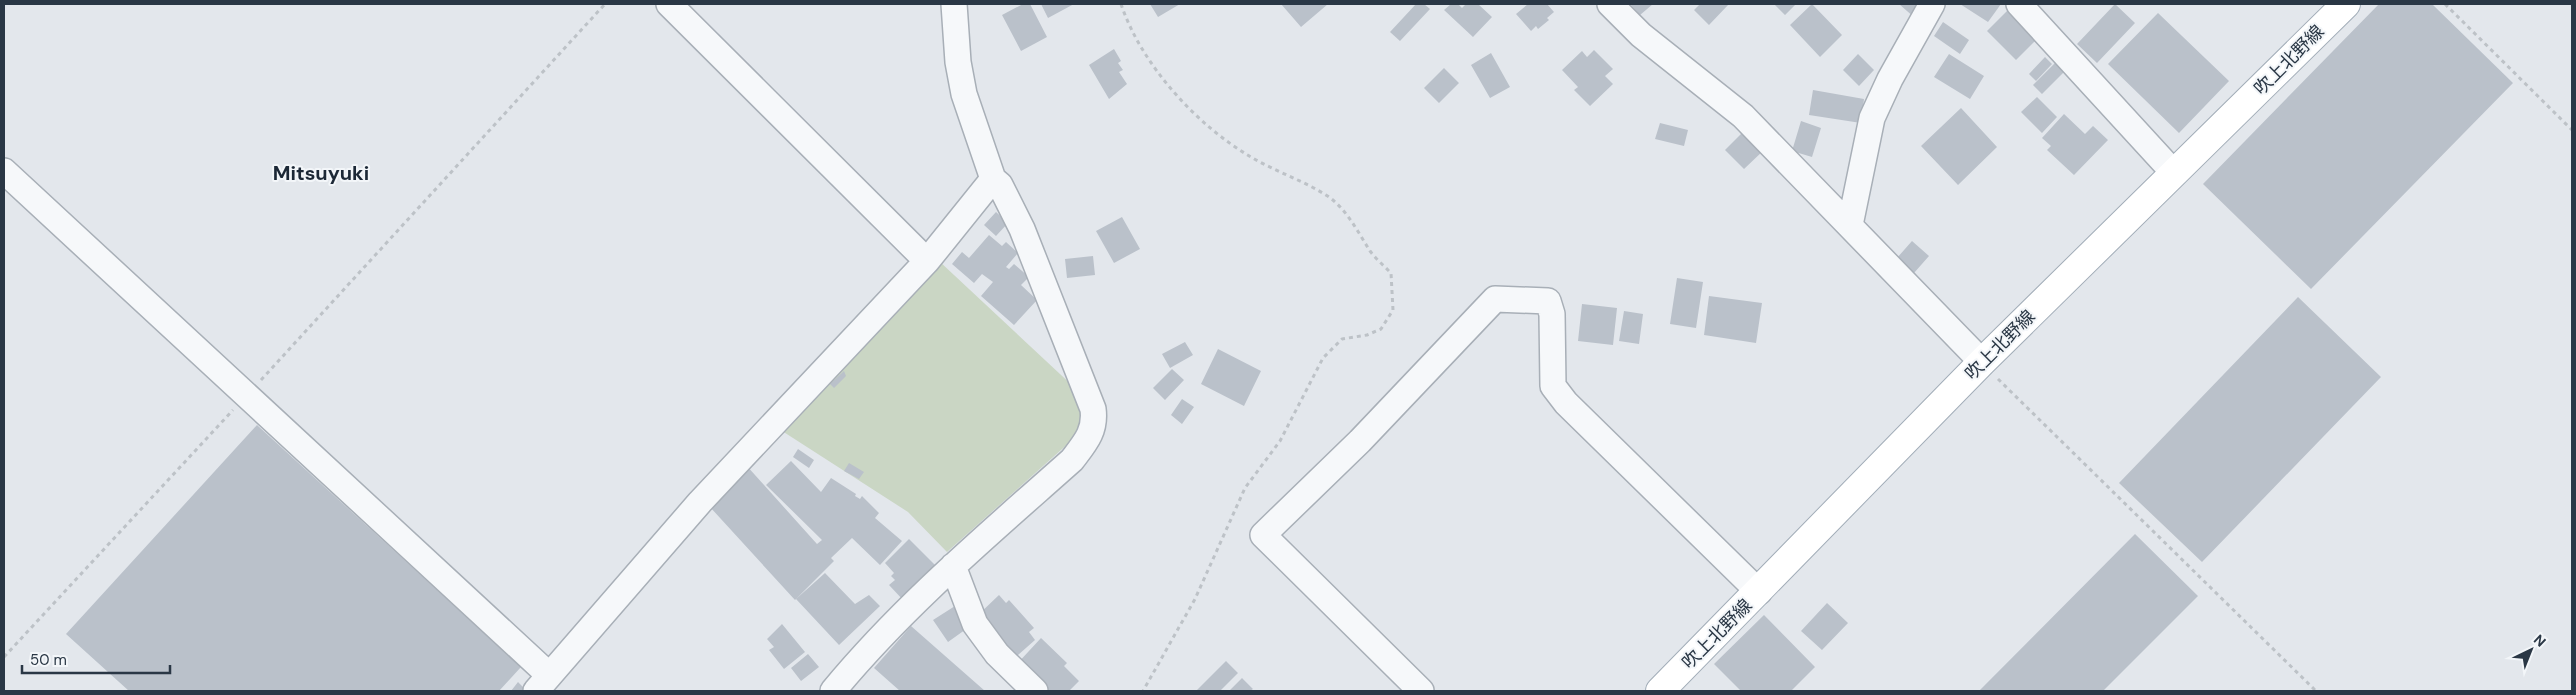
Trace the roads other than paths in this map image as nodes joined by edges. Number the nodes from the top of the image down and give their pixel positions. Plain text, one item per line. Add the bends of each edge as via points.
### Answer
1 (669, 4) edge
2 (954, 4) edge
3 (1610, 4) edge
4 (1932, 4) edge
5 (2019, 4) edge
6 (2346, 4) edge
7 (4, 171) edge
8 (2174, 173) junction
9 (993, 179) junction
10 (1850, 225) junction
11 (927, 260) junction
12 (1982, 362) junction
13 (953, 566) junction
14 (1759, 592) junction
15 (542, 683) edge
16 (833, 691) edge
17 (1035, 691) edge
18 (1421, 691) edge
19 (1660, 691) edge

1 - 11 street
2 - 9 street via 964,94
3 - 10 street via 1641,35 1743,116
4 - 10 street via 1872,118
5 - 8 street
6 - 8 main road, 吹上北野線
7 - 15 street via 246,396
8 - 12 main road, 吹上北野線
9 - 11 street
9 - 13 street via 1000,185 1022,229 1092,409 1094,424 1088,440 1072,460
10 - 12 street
11 - 15 street via 700,502
12 - 14 main road, 吹上北野線
13 - 16 street
13 - 17 street via 975,624 997,654
14 - 18 street via 1566,404 1553,386 1552,314 1548,302 1495,299 1360,441 1263,535
14 - 19 main road, 吹上北野線

